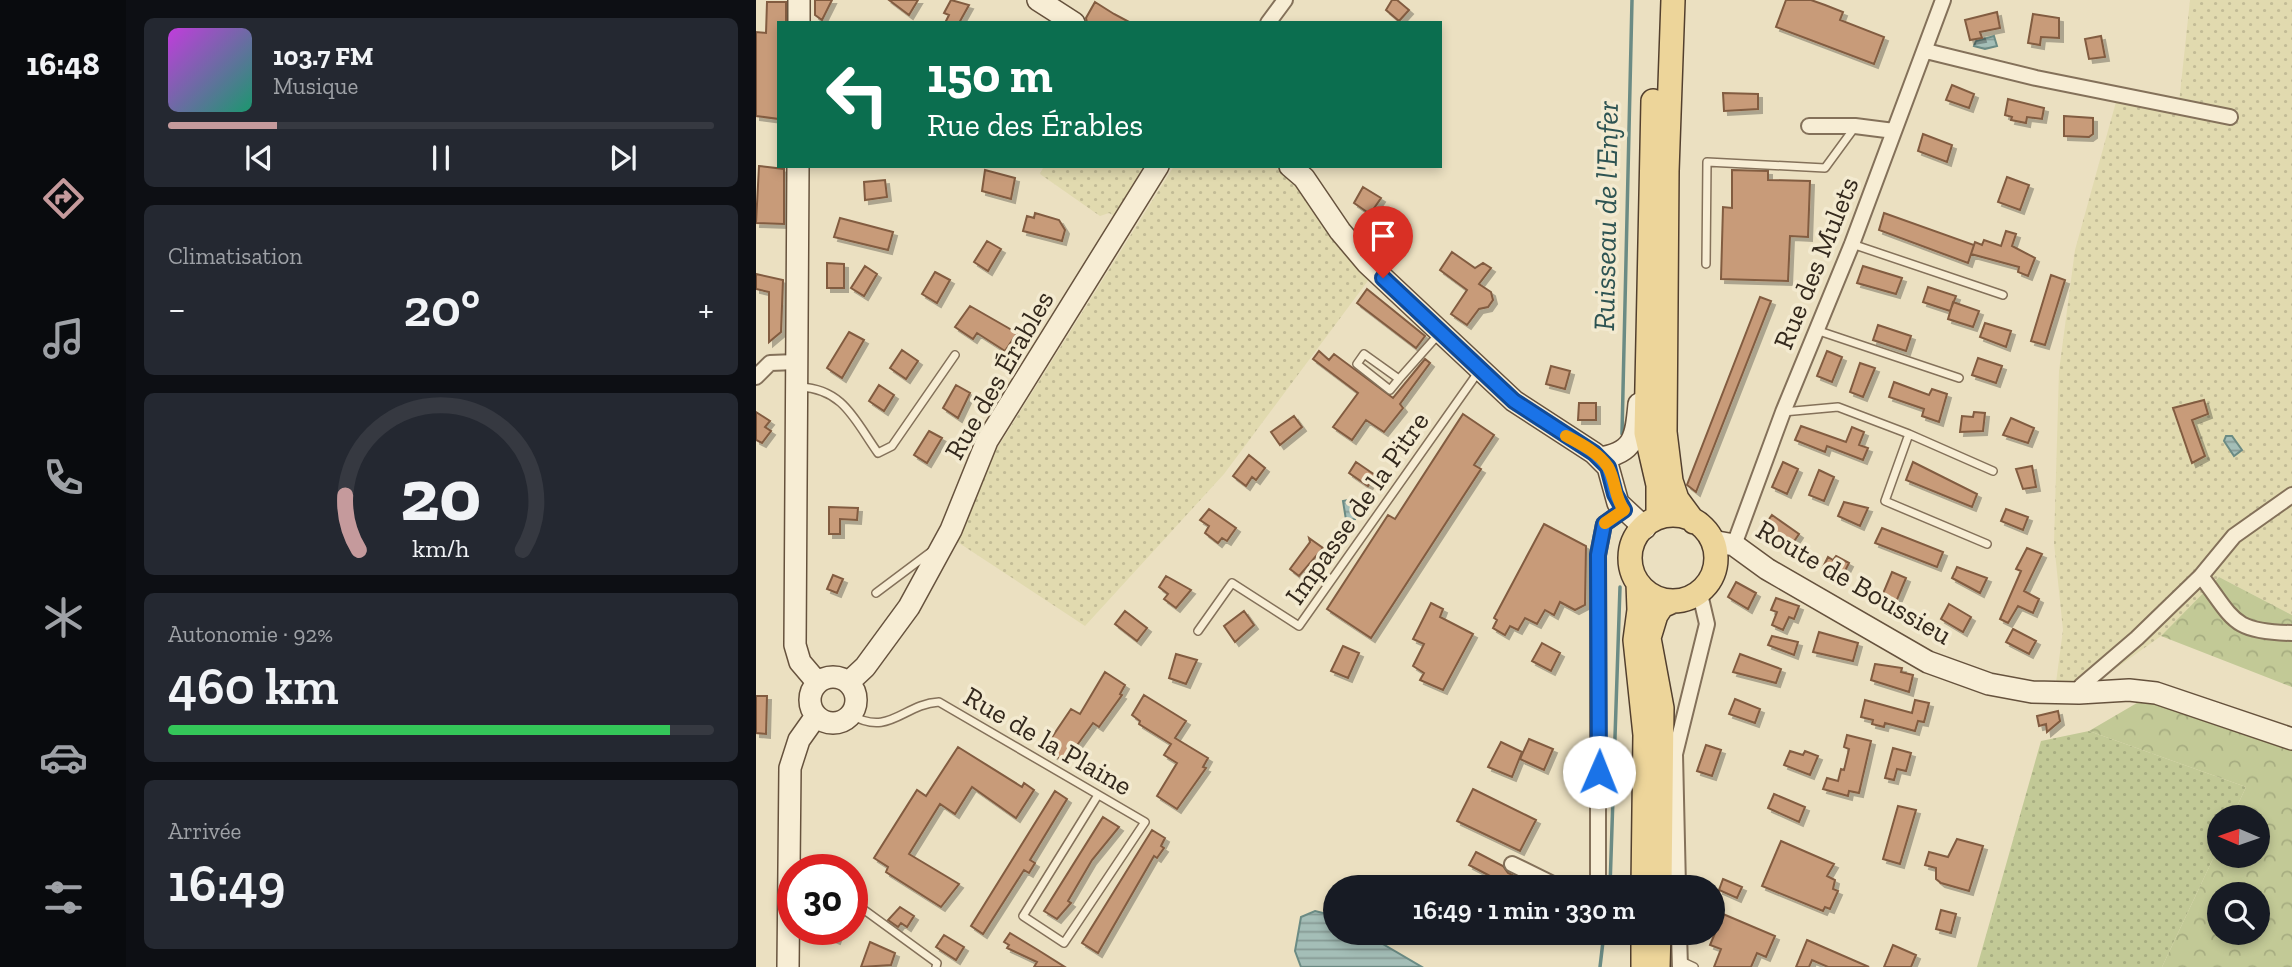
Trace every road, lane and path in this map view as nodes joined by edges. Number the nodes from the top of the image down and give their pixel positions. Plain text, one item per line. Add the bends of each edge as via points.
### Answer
1 (799, 0) edge
2 (1038, 0) edge
3 (1285, 0) edge
4 (1659, 0) edge
5 (1673, 0) edge
6 (1943, 0) edge
7 (799, 21) edge
8 (1071, 21) edge
9 (1269, 21) edge
10 (1926, 51) junction
11 (2230, 117) dead end
12 (1809, 126) dead end
13 (1855, 126) junction
14 (1894, 131) junction
15 (798, 168) edge
16 (1157, 168) edge
17 (1301, 170) edge
18 (1852, 244) junction
19 (1706, 264) dead end
20 (2003, 295) dead end
21 (1815, 330) junction
22 (1441, 332) junction
23 (1646, 336) junction
24 (955, 355) dead end
25 (796, 362) junction
26 (1480, 369) junction
27 (756, 377) edge
28 (1959, 377) dead end
29 (1399, 379) junction
30 (796, 387) junction
31 (1783, 412) junction
32 (1909, 434) junction
33 (1599, 458) junction
34 (1993, 471) dead end
35 (2292, 495) edge
36 (1624, 510) junction
37 (1651, 522) junction
38 (1694, 522) junction
39 (1723, 543) junction
40 (1987, 544) dead end
41 (942, 546) junction
42 (2201, 576) junction
43 (1638, 583) junction
44 (876, 593) dead end
45 (1700, 594) junction
46 (1671, 602) junction
47 (1198, 631) dead end
48 (2292, 633) edge
49 (817, 682) junction
50 (849, 682) junction
51 (2079, 693) junction
52 (851, 715) junction
53 (816, 716) junction
54 (2292, 739) edge
55 (1098, 795) junction
56 (790, 854) edge
57 (1512, 864) dead end
58 (1534, 875) edge
59 (1598, 875) edge
60 (1643, 875) edge
61 (1660, 875) edge
62 (1678, 875) edge
63 (868, 913) edge
64 (788, 945) edge
65 (1643, 945) edge
66 (1666, 945) edge
67 (1679, 945) edge
68 (1678, 965) edge
69 (788, 967) edge
70 (936, 967) edge
71 (1643, 967) edge

1 - 7 street
2 - 8 street
3 - 9 street
4 - 23 main road
5 - 38 main road via 1665,432 1671,481 1677,499
6 - 10 street, Rue des Mulets
10 - 11 street
10 - 14 street, Rue des Mulets
12 - 13 street
13 - 14 street
13 - 19 lane via 1825,168 1707,162
14 - 18 street, Rue des Mulets
15 - 25 street
16 - 41 street, Rue des Érables via 987,441
17 - 22 street via 1351,246
18 - 20 lane
18 - 21 street, Rue des Mulets
21 - 28 lane
21 - 31 street, Rue des Mulets
22 - 26 street
22 - 29 lane
23 - 33 street via 1637,425 1629,447 1617,456
23 - 37 main road via 1646,433 1658,485
24 - 30 lane via 892,446 878,453 836,395
25 - 27 street via 770,363
25 - 30 street
26 - 33 street via 1522,407
26 - 47 lane, Impasse de la Pitre via 1299,626 1232,583
29 - 29 lane via 1364,354 1357,364 1390,390
30 - 49 street via 794,645 800,662
31 - 32 lane via 1838,407
31 - 39 street, Rue des Mulets
32 - 34 lane
32 - 40 lane via 1885,501
33 - 36 street via 1608,467
35 - 42 street via 2234,536
36 - 37 street
36 - 59 street via 1604,524 1598,555
37 - 38 main road via 1682,515
37 - 43 main road via 1634,544 1631,557
38 - 39 main road
39 - 45 main road via 1713,576
39 - 51 street, Route de Boussieu via 1928,662 1989,684 2032,692
41 - 44 lane via 922,555
41 - 50 street, Rue des Érables via 891,633
42 - 48 street via 2234,623 2254,630
42 - 51 street via 2081,686
43 - 46 main road via 1653,596
43 - 60 main road via 1635,640 1645,735
45 - 46 main road
45 - 62 street via 1707,624 1675,754
46 - 61 main road via 1656,615 1649,638 1662,708
49 - 50 street via 836,677
49 - 53 street via 810,700
50 - 52 street via 856,702
51 - 54 street, Route de Boussieu via 2156,693
52 - 53 street via 832,724
52 - 55 lane, Rue de la Plaine via 865,723 886,723 923,703 939,702
53 - 56 street via 799,740 790,768
55 - 55 lane, Rue de la Plaine via 1145,822 1064,943 1023,916
57 - 58 street
63 - 70 lane via 937,963
64 - 69 street
65 - 71 main road
66 - 68 main road
67 - 68 street

